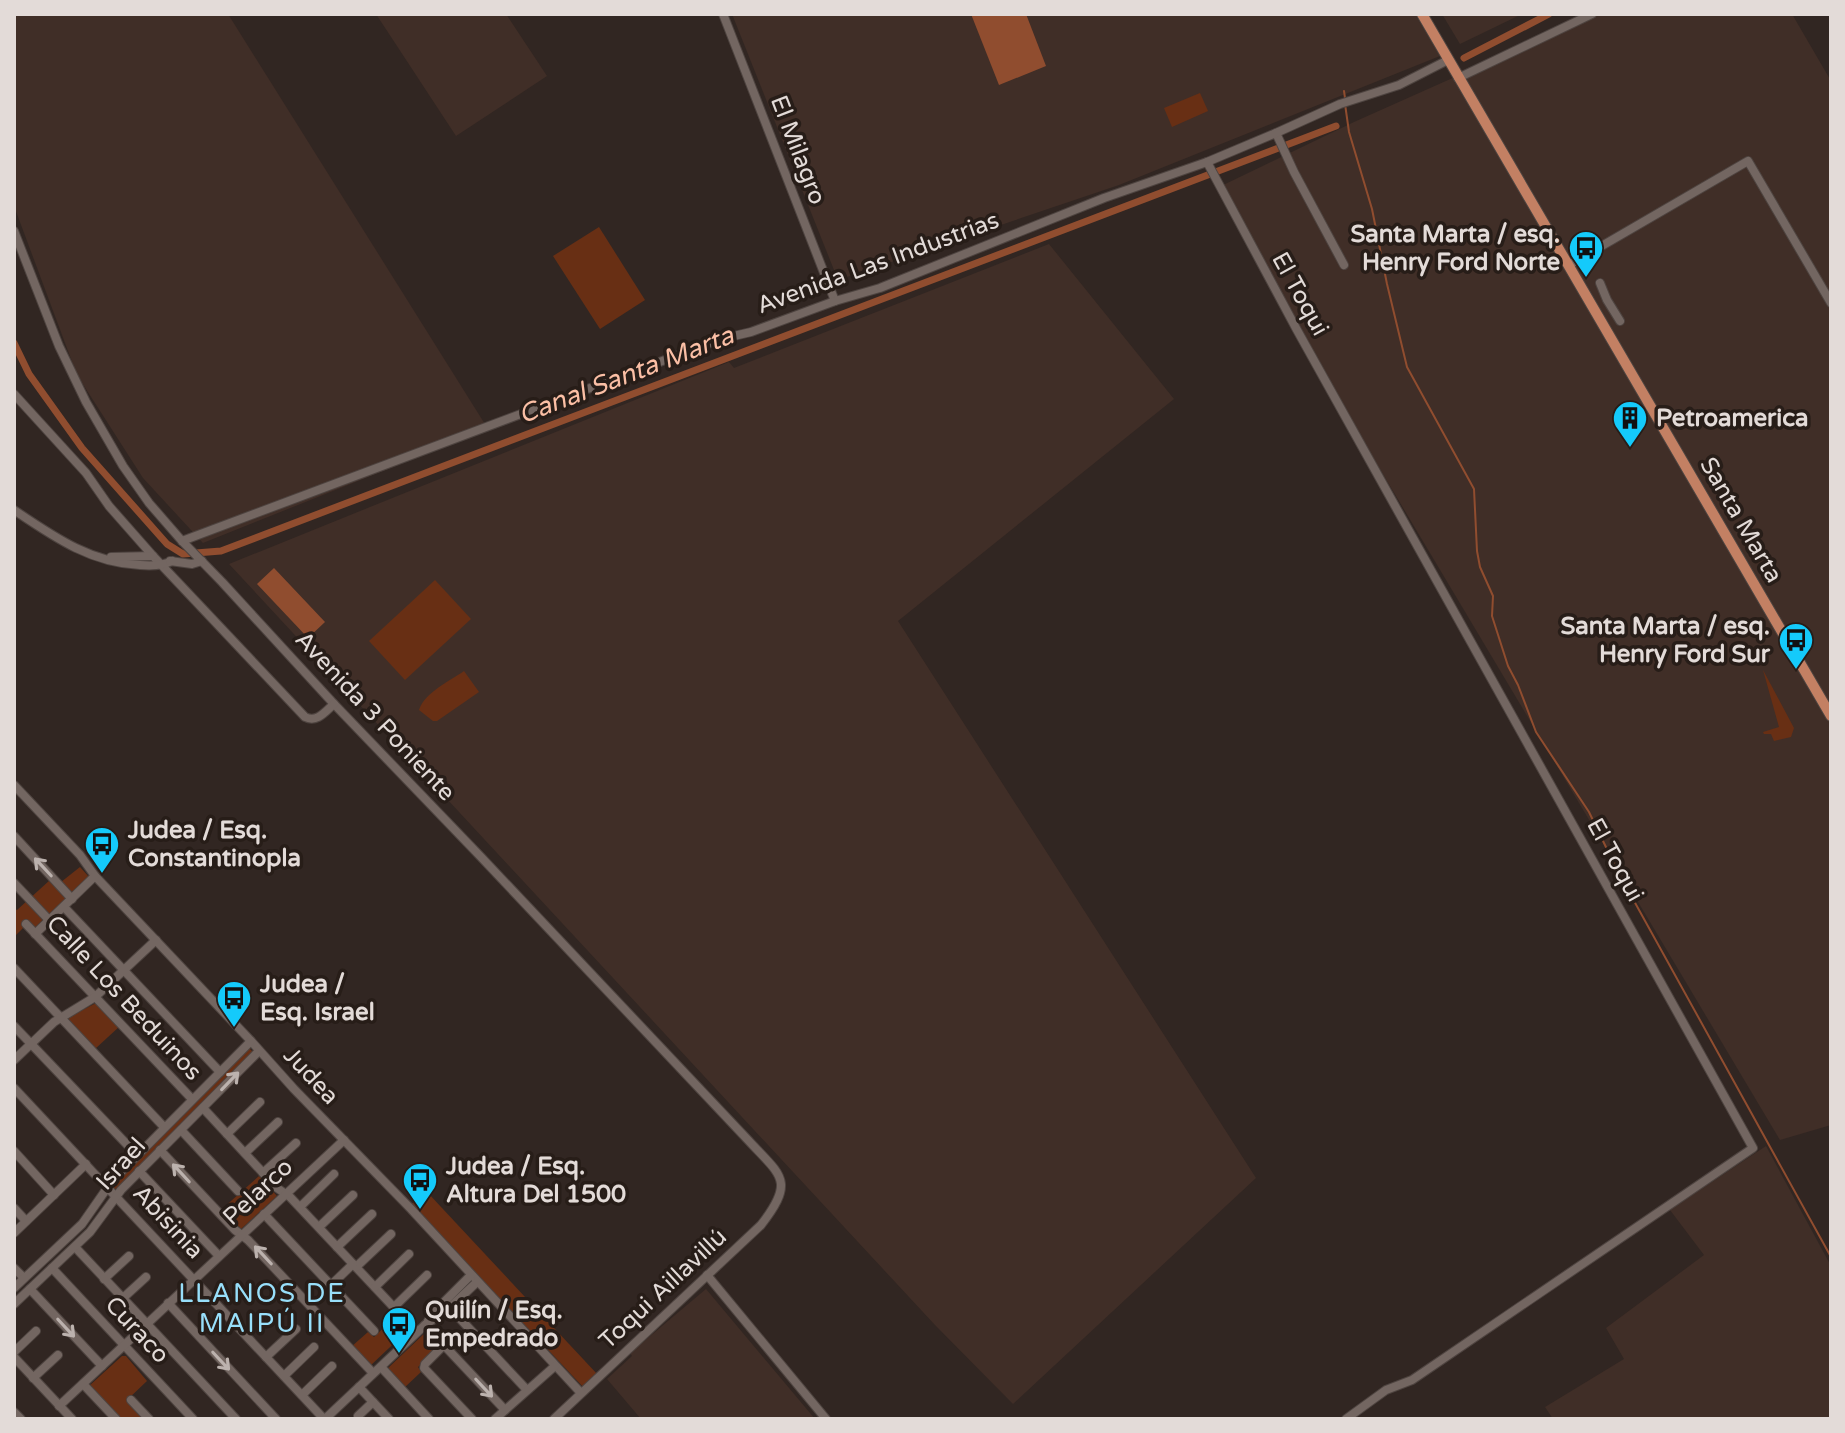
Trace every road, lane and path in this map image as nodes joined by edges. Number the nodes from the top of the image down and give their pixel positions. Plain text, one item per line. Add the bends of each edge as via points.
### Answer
1 (723, 14) edge
2 (1422, 14) edge
3 (1592, 14) edge
4 (1448, 60) junction
5 (1458, 78) junction
6 (1276, 133) junction
7 (1209, 166) junction
8 (14, 231) edge
9 (1344, 265) dead end
10 (1569, 265) junction
11 (1600, 283) dead end
12 (835, 301) junction
13 (1831, 303) edge
14 (1620, 321) dead end
15 (14, 394) edge
16 (14, 510) edge
17 (182, 541) junction
18 (153, 556) junction
19 (98, 557) junction
20 (201, 559) junction
21 (172, 561) junction
22 (162, 565) junction
23 (334, 704) junction
24 (1831, 716) edge
25 (14, 785) edge
26 (23, 794) junction
27 (14, 802) edge
28 (14, 836) edge
29 (95, 876) junction
30 (14, 883) edge
31 (72, 899) junction
32 (64, 907) junction
33 (49, 920) junction
34 (26, 924) dead end
35 (35, 934) junction
36 (156, 940) junction
37 (14, 968) edge
38 (124, 970) junction
39 (95, 997) junction
40 (61, 1017) junction
41 (14, 1026) edge
42 (251, 1041) junction
43 (31, 1044) junction
44 (259, 1051) junction
45 (14, 1060) edge
46 (220, 1072) junction
47 (14, 1088) edge
48 (192, 1099) junction
49 (260, 1102) dead end
50 (203, 1108) junction
51 (278, 1122) dead end
52 (164, 1127) junction
53 (181, 1130) junction
54 (227, 1134) junction
55 (344, 1140) junction
56 (296, 1143) dead end
57 (160, 1150) junction
58 (14, 1151) edge
59 (245, 1153) junction
60 (137, 1155) junction
61 (86, 1164) junction
62 (139, 1171) junction
63 (263, 1173) junction
64 (334, 1174) dead end
65 (780, 1177) joint
66 (108, 1187) junction
67 (238, 1191) dead end
68 (286, 1194) junction
69 (54, 1195) junction
70 (353, 1195) dead end
71 (116, 1196) junction
72 (300, 1207) junction
73 (14, 1208) edge
74 (264, 1214) junction
75 (372, 1214) dead end
76 (26, 1221) junction
77 (319, 1227) junction
78 (14, 1233) edge
79 (391, 1234) dead end
80 (242, 1235) junction
81 (75, 1247) junction
82 (337, 1247) junction
83 (409, 1254) dead end
84 (129, 1256) dead end
85 (219, 1256) junction
86 (355, 1266) junction
87 (14, 1268) edge
88 (52, 1268) junction
89 (427, 1275) dead end
90 (707, 1275) junction
91 (146, 1277) dead end
92 (24, 1278) junction
93 (104, 1279) junction
94 (194, 1279) junction
95 (474, 1279) junction
96 (331, 1285) junction
97 (375, 1287) junction
98 (14, 1288) edge
99 (30, 1289) junction
100 (123, 1298) junction
101 (168, 1303) junction
102 (14, 1304) edge
103 (394, 1307) junction
104 (450, 1308) junction
105 (147, 1324) junction
106 (425, 1325) junction
107 (296, 1329) dead end
108 (36, 1331) dead end
109 (374, 1331) dead end
110 (417, 1332) junction
111 (124, 1345) junction
112 (444, 1345) junction
113 (314, 1347) dead end
114 (14, 1355) edge
115 (58, 1355) dead end
116 (266, 1357) junction
117 (102, 1366) junction
118 (332, 1366) dead end
119 (555, 1366) junction
120 (377, 1370) junction
121 (284, 1376) junction
122 (33, 1378) junction
123 (83, 1384) junction
124 (359, 1387) junction
125 (527, 1390) junction
126 (581, 1393) junction
127 (302, 1395) junction
128 (131, 1400) dead end
129 (373, 1402) junction
130 (59, 1406) junction
131 (505, 1410) junction
132 (14, 1412) edge
133 (358, 1416) dead end
134 (190, 1418) edge
135 (21, 1419) edge
136 (72, 1419) edge
137 (116, 1419) edge
138 (149, 1419) edge
139 (236, 1419) edge
140 (276, 1419) edge
141 (324, 1419) edge
142 (389, 1419) edge
143 (429, 1419) edge
144 (472, 1419) edge
145 (495, 1419) edge
146 (554, 1419) edge
147 (826, 1419) edge
148 (1346, 1419) edge

1 - 12 street, El Milagro
2 - 4 main road, Santa Marta
3 - 5 street
4 - 5 main road, Santa Marta
4 - 6 street, Avenida Las Industrias
5 - 10 main road, Santa Marta
6 - 7 street, Avenida Las Industrias
6 - 9 street
7 - 12 street, Avenida Las Industrias via 1104,198
7 - 148 street, El Toqui via 1753,1148 1412,1380 1386,1390
8 - 17 street, Avenida 3 Poniente via 86,402 137,486
10 - 13 street via 1748,161
10 - 24 main road, Santa Marta
11 - 14 street
12 - 17 street, Avenida Las Industrias
15 - 18 street
16 - 19 street via 64,543
17 - 20 street, Avenida 3 Poniente
18 - 19 street
18 - 21 street
18 - 22 street
19 - 22 street
20 - 21 street via 192,564
20 - 23 street, Avenida 3 Poniente
21 - 22 street
22 - 23 street via 305,717 318,718
23 - 65 street, Avenida 3 Poniente
25 - 26 street, Judea
26 - 27 street
26 - 29 street, Judea
31 -> 28 street
29 - 31 street
29 - 36 street, Judea
30 - 33 street
31 - 32 street
32 - 33 street
32 - 38 street
33 - 35 street
34 - 35 street, Calle Los Beduinos
35 - 39 street, Calle Los Beduinos
36 - 38 street
36 - 42 street, Judea
37 - 40 street
38 - 39 street
38 - 46 street
39 - 40 street
39 - 48 street, Calle Los Beduinos
40 - 43 street
40 - 52 street
41 - 43 street
42 - 44 street, Judea
42 - 46 street, Israel
43 - 45 street
43 - 60 street
50 -> 44 street, Israel
44 - 55 street, Judea
46 - 48 street, Israel
47 - 61 street, Abisinia
48 - 52 street, Israel
49 - 54 street
50 - 53 street, Israel
50 - 54 street, Calle Los Beduinos
51 - 59 street
52 - 60 street, Israel
53 - 57 street, Israel
53 - 67 street
54 - 59 street, Calle Los Beduinos
55 - 68 street, Pelarco
55 - 95 street, Judea
56 - 63 street
57 - 62 street, Israel
80 -> 57 street
58 - 69 street
59 - 63 street, Calle Los Beduinos
60 - 66 street, Israel
61 - 66 street, Abisinia
61 - 69 street
62 - 71 street, Israel
62 - 85 street
63 - 68 street, Calle Los Beduinos
64 - 72 street
65 - 90 street, Toqui Aillavillú via 781,1192 769,1216
66 - 71 street, Abisinia
66 - 92 street, Israel via 82,1224
68 - 72 street, Calle Los Beduinos
68 - 74 street, Pelarco
69 - 76 street
70 - 77 street
71 - 81 street, Israel
71 - 94 street, Abisinia
72 - 77 street, Calle Los Beduinos
73 - 76 street
74 - 80 street, Pelarco
74 - 96 street
75 - 82 street
76 - 78 street
77 - 82 street, Calle Los Beduinos
79 - 86 street
80 - 85 street, Pelarco
120 -> 80 street
81 - 88 street, Israel
81 - 93 street
82 - 86 street, Calle Los Beduinos
83 - 97 street
84 - 93 street
85 - 94 street, Pelarco
86 - 96 street
86 - 97 street, Calle Los Beduinos
87 - 92 street
88 - 99 street, Israel
88 - 111 street, Curaco
89 - 103 street
90 - 126 street, Toqui Aillavillú
90 - 147 street
91 - 100 street
92 - 98 street, Israel
93 - 100 street
94 - 101 street, Pelarco
94 - 116 street, Abisinia
95 - 104 street
95 - 106 street
95 - 119 street, Judea
96 - 109 street
97 - 103 street, Calle Los Beduinos
99 - 102 street, Israel
99 -> 117 street
100 - 105 street
101 - 105 street, Pelarco
101 -> 140 street
103 - 110 street, Calle Los Beduinos
104 - 106 street
104 - 125 street
105 - 111 street, Pelarco
105 - 139 street
106 - 110 street
106 - 112 street
107 - 116 street
108 - 114 street
110 - 120 street
111 - 117 street, Pelarco
111 - 134 street, Curaco
112 -> 131 street
112 - 144 street via 424,1368
113 - 121 street
114 - 122 street
115 - 122 street
116 - 121 street, Abisinia
117 - 123 street, Pelarco
118 - 127 street
119 - 125 street
119 - 126 street, Judea
120 - 124 street
120 - 143 street
121 - 127 street, Abisinia
122 - 130 street
123 - 130 street, Pelarco
123 - 137 street
124 - 129 street
124 - 141 street
125 - 131 street
126 - 146 street, Toqui Aillavillú
127 - 141 street, Abisinia
128 - 138 street
129 - 133 street
129 - 142 street
130 - 136 street
131 - 145 street
132 - 135 street

